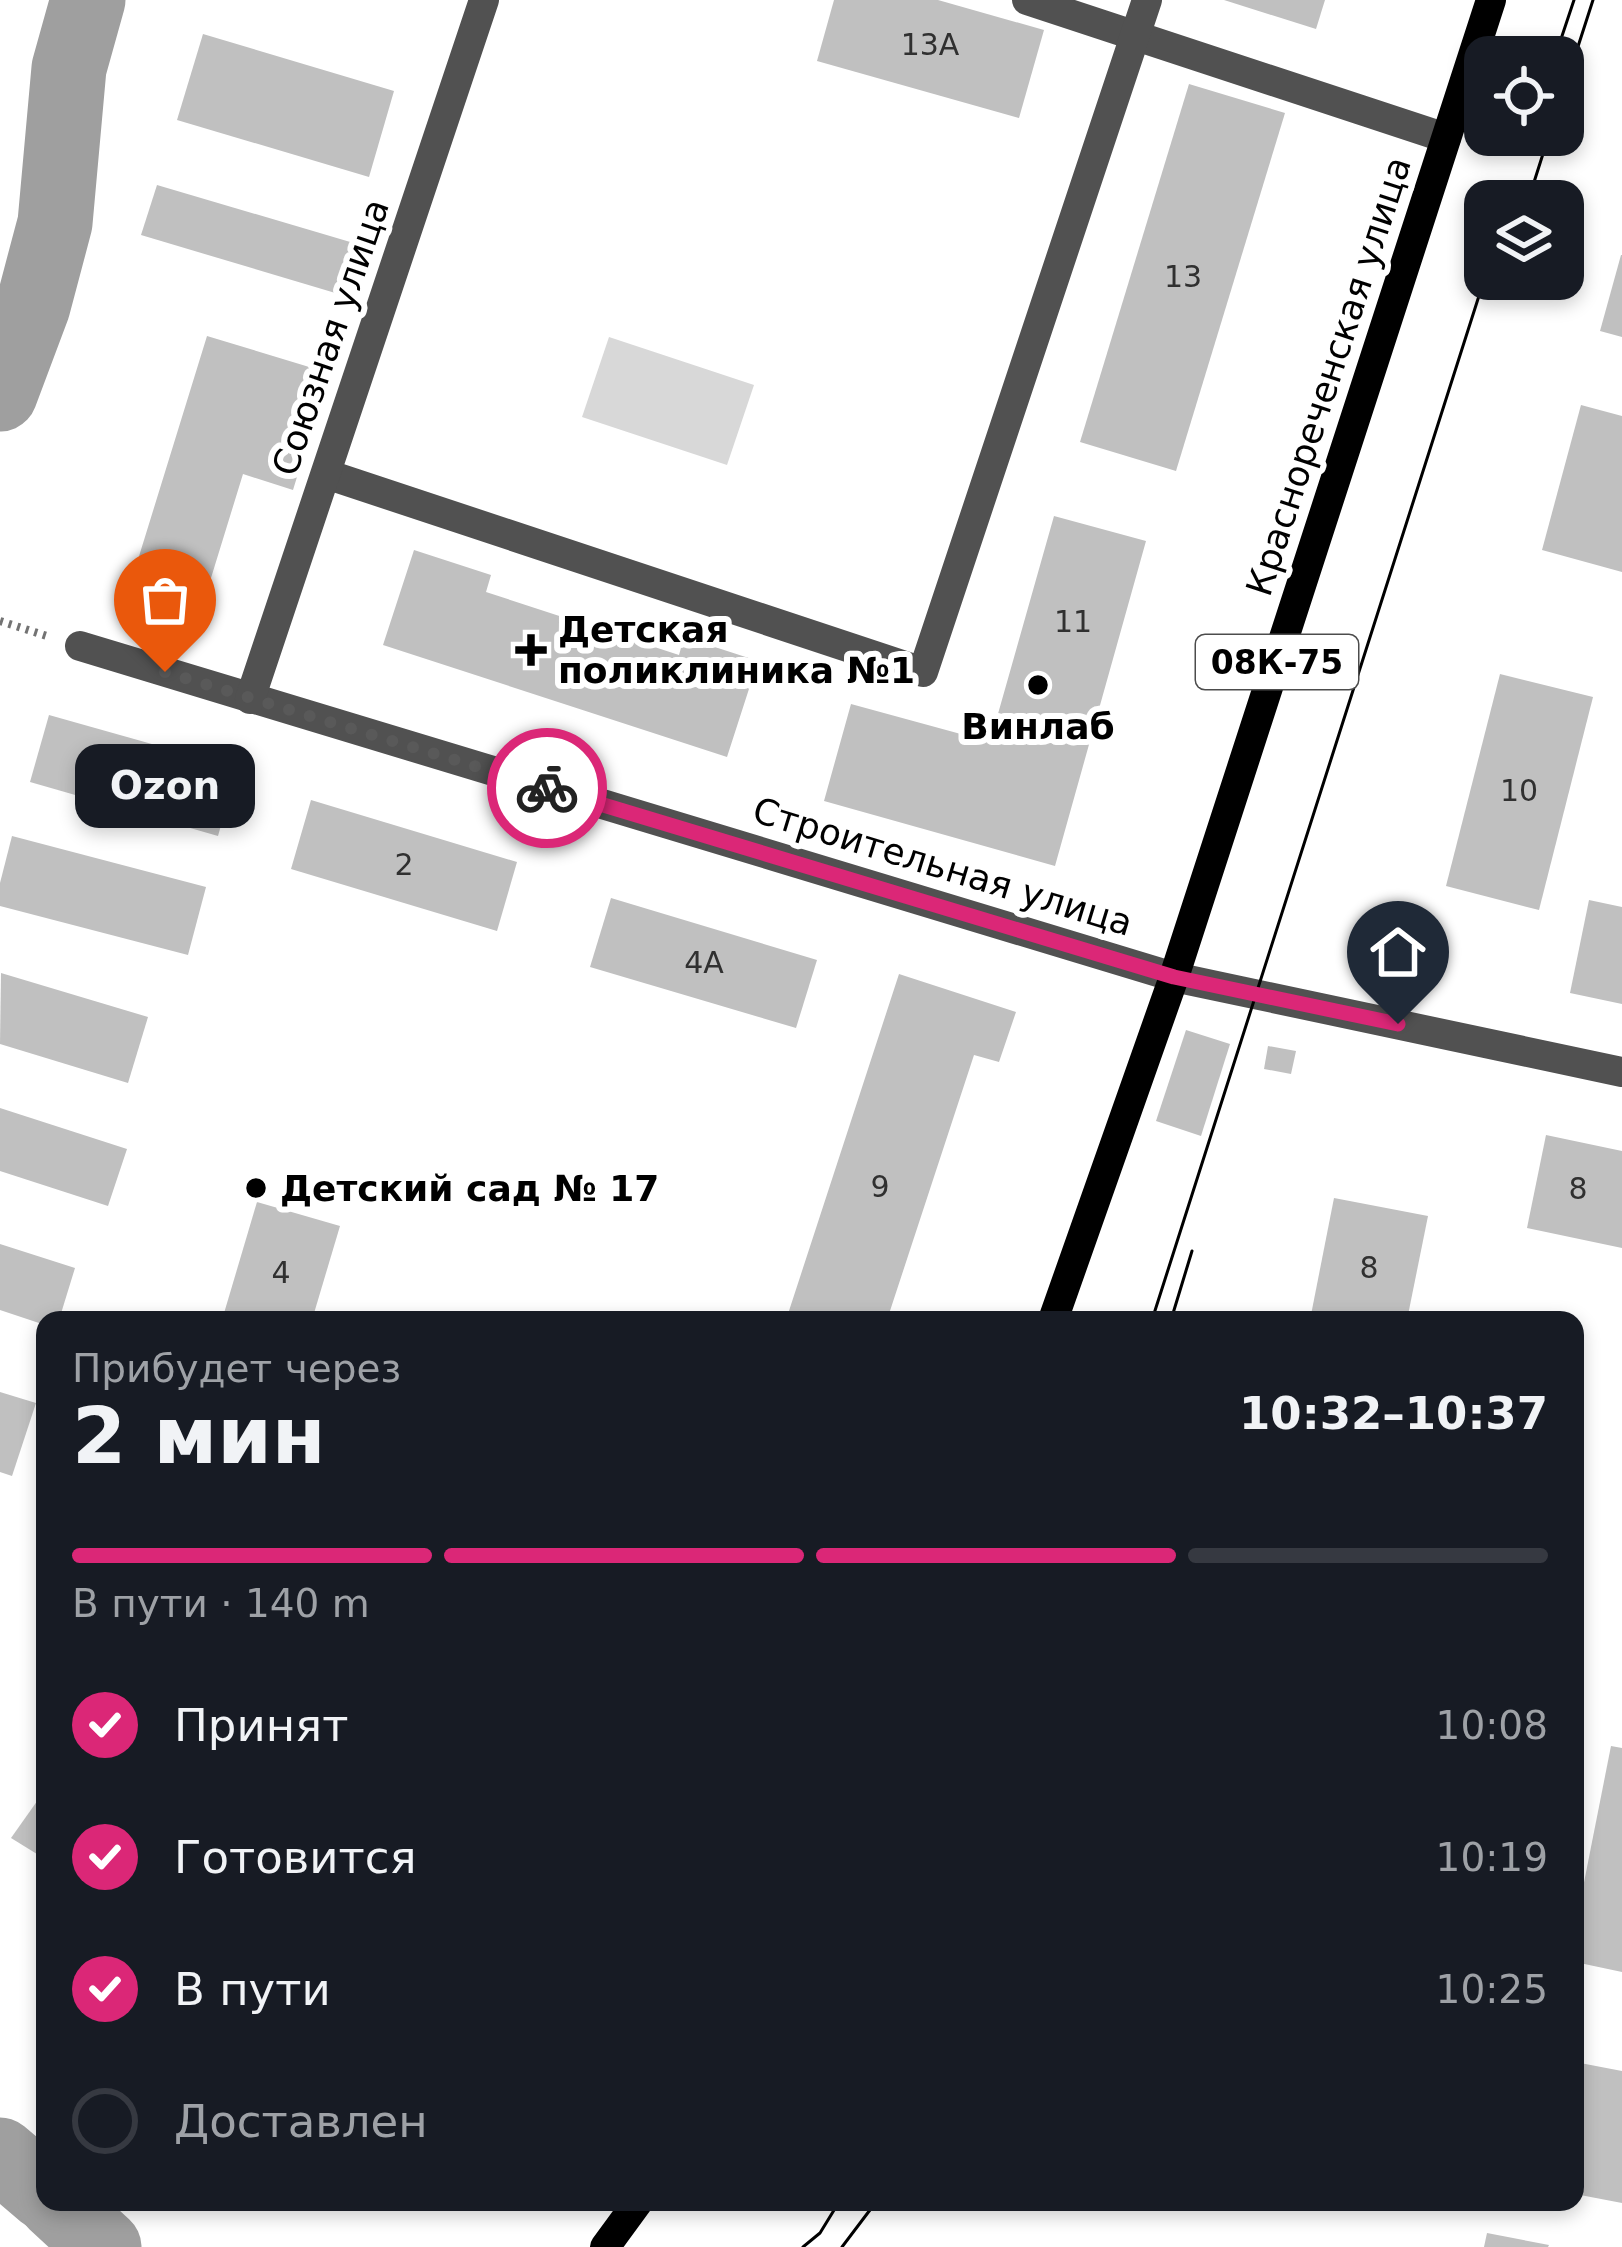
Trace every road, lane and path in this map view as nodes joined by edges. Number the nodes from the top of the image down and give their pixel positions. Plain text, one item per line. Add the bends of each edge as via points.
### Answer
1 (484, 0) edge
2 (1028, 0) edge
3 (1147, 0) edge
4 (1491, 0) edge
5 (1135, 35) junction
6 (1446, 138) junction
7 (326, 474) junction
8 (0, 621) edge
9 (37, 633) dead end
10 (80, 646) dead end
11 (250, 699) junction
12 (1174, 977) junction
13 (1622, 1072) edge
14 (1056, 1311) edge
15 (631, 2211) edge
16 (605, 2247) edge

1 - 7 street, Союзная улица
2 - 5 street
3 - 5 street
4 - 6 main road, Краснореченская улица / 08К-75
5 - 6 street
5 - 7 street via 923,672
6 - 12 main road, Краснореченская улица / 08К-75
7 - 11 street, Союзная улица
8 - 9 path
10 - 11 street, Строительная улица
11 - 12 street, Строительная улица
12 - 13 street, Строительная улица
12 - 14 main road, Краснореченская улица / 08К-75
15 - 16 main road

